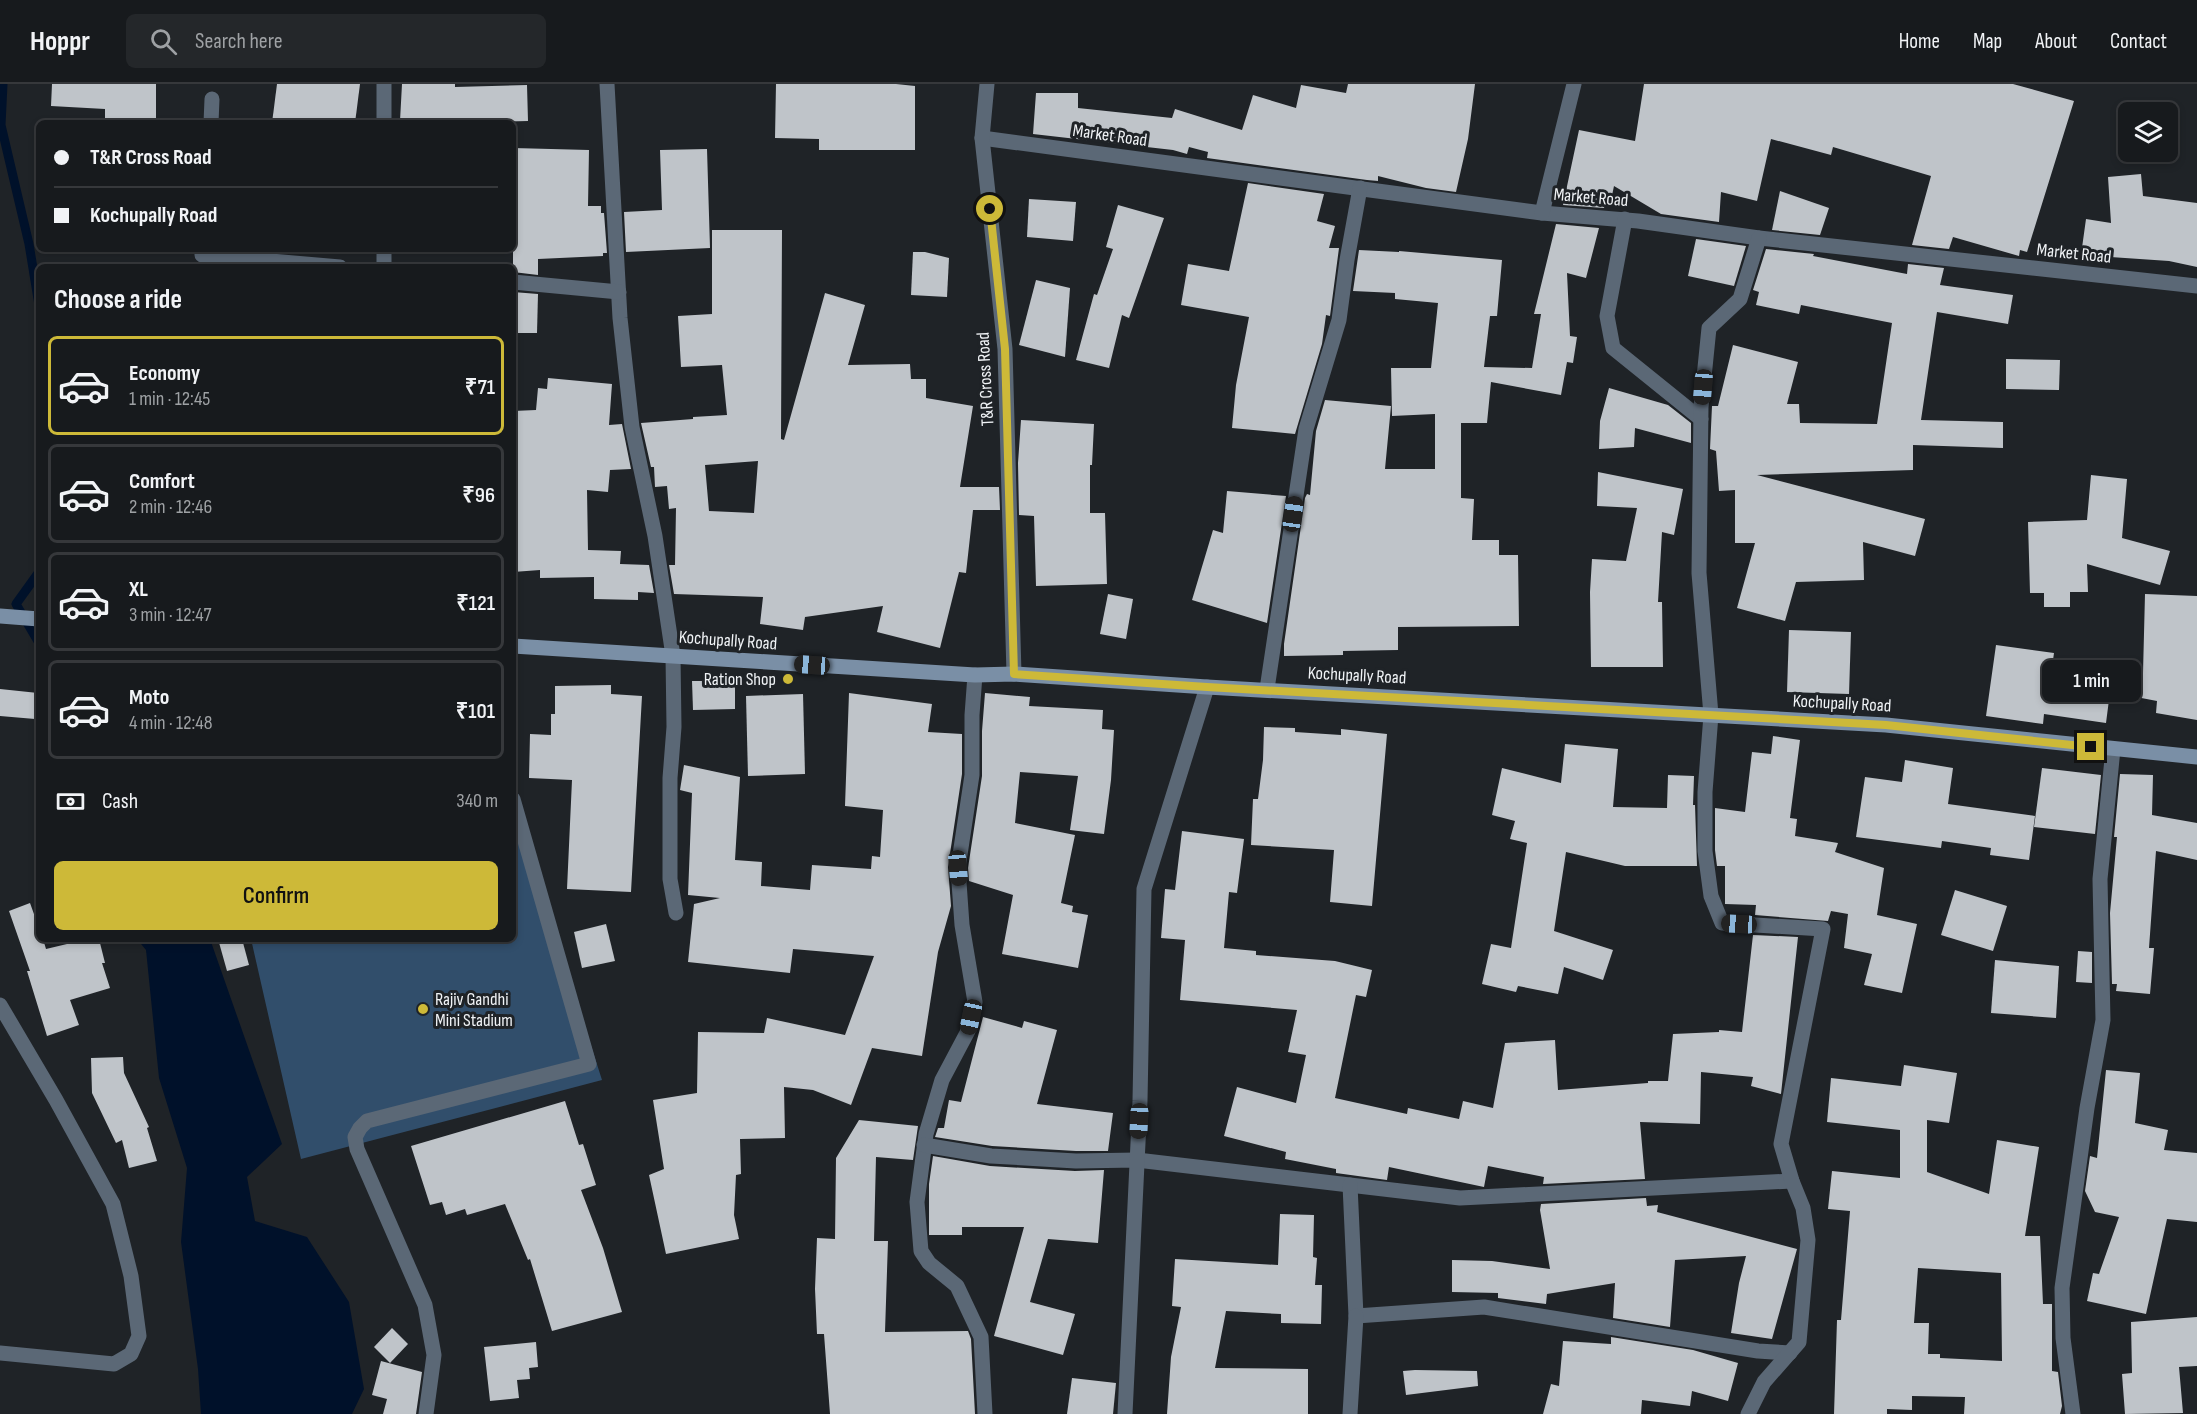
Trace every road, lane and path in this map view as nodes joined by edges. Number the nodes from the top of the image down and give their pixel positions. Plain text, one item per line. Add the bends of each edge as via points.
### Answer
1 (384, 84) edge
2 (607, 84) edge
3 (987, 84) edge
4 (1574, 84) edge
5 (212, 99) dead end
6 (211, 120) edge
7 (384, 120) edge
8 (982, 138) junction
9 (1360, 188) junction
10 (1542, 213) junction
11 (1624, 219) junction
12 (1759, 238) junction
13 (202, 252) edge
14 (306, 264) edge
15 (516, 282) edge
16 (2197, 286) edge
17 (619, 292) junction
18 (1701, 419) junction
19 (0, 616) edge
20 (36, 619) edge
21 (516, 646) edge
22 (673, 656) junction
23 (1014, 674) junction
24 (975, 675) junction
25 (1207, 687) junction
26 (1267, 689) junction
27 (1711, 715) junction
28 (2113, 749) junction
29 (2197, 757) edge
30 (516, 809) edge
31 (676, 913) dead end
32 (0, 1005) edge
33 (924, 1145) junction
34 (1137, 1160) junction
35 (1792, 1181) junction
36 (1350, 1185) junction
37 (1356, 1316) junction
38 (0, 1353) edge
39 (1790, 1353) junction
40 (426, 1414) edge
41 (984, 1414) edge
42 (1125, 1414) edge
43 (1350, 1414) edge
44 (1748, 1414) edge
45 (2073, 1414) edge

1 - 7 street
2 - 17 street
3 - 8 street, T&R Cross Road
4 - 10 street
5 - 6 street
8 - 9 street, Market Road
8 - 23 street, T&R Cross Road via 1005,349
9 - 10 street, Market Road
9 - 26 street via 1339,320 1306,429
10 - 11 street, Market Road
11 - 12 street, Market Road
11 - 18 street via 1607,316 1613,348
12 - 16 street, Market Road
12 - 18 street via 1740,299 1709,328
13 - 14 street
15 - 17 street
17 - 22 street via 632,427 655,536
18 - 27 street via 1699,573
19 - 20 main road
21 - 22 main road, Kochupally Road
22 - 24 main road, Kochupally Road
22 - 31 street via 670,868
23 - 24 main road, Kochupally Road
23 - 25 main road, Kochupally Road
24 - 33 street via 972,775 958,868 962,925 975,1002 968,1031 942,1080
25 - 26 main road, Kochupally Road
25 - 34 street via 1144,889
26 - 27 main road, Kochupally Road
27 - 28 main road, Kochupally Road via 1886,725
27 - 35 street via 1705,851 1710,896 1722,923 1823,929 1781,1144
28 - 29 main road, Kochupally Road
28 - 45 street via 2100,879 2103,1020 2086,1108 2062,1288 2063,1338
30 - 40 street via 589,1064 368,1121 355,1137 425,1305 434,1355
32 - 38 street via 113,1204 131,1276 139,1336 130,1354 114,1364
33 - 34 street via 991,1156
33 - 41 street via 917,1202 921,1251 929,1263 957,1286 981,1337
34 - 36 street
34 - 42 street
35 - 36 street via 1460,1198
35 - 39 street via 1803,1208 1808,1240 1799,1342
36 - 37 street
37 - 39 street via 1484,1307 1748,1350
37 - 43 street
39 - 44 street via 1764,1382

